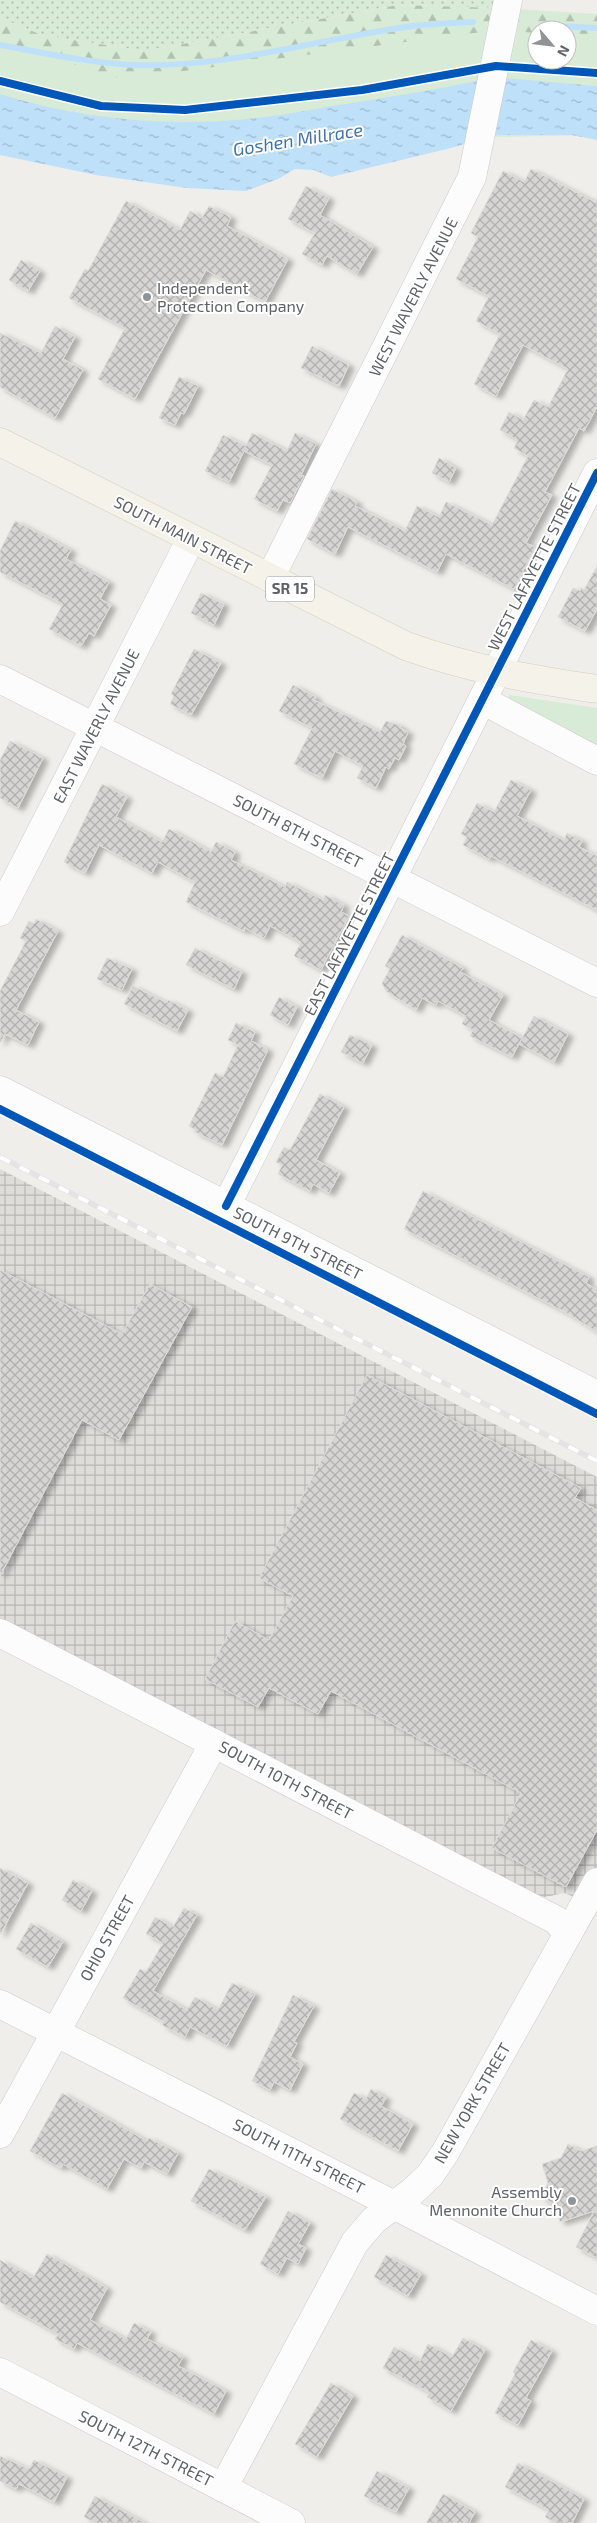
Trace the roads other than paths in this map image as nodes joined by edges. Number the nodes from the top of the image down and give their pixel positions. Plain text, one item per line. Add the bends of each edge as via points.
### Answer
1 (508, 0) edge
2 (0, 442) edge
3 (597, 473) edge
4 (191, 539) junction
5 (270, 578) junction
6 (496, 673) junction
7 (0, 678) edge
8 (597, 689) edge
9 (482, 700) junction
10 (96, 727) junction
11 (597, 761) edge
12 (392, 879) junction
13 (0, 912) edge
14 (597, 983) edge
15 (0, 1090) edge
16 (226, 1206) junction
17 (597, 1395) edge
18 (0, 1633) edge
19 (214, 1743) junction
20 (597, 1882) edge
21 (568, 1934) junction
22 (0, 2004) edge
23 (54, 2033) junction
24 (0, 2134) edge
25 (394, 2204) junction
26 (597, 2311) edge
27 (0, 2372) edge
28 (223, 2488) junction
29 (291, 2523) edge

1 - 5 street, WEST WAVERLY AVENUE via 477,161 466,193
2 - 4 main road, SOUTH MAIN STREET / SR 15
3 - 6 street, WEST LAFAYETTE STREET
4 - 5 main road, SOUTH MAIN STREET / SR 15
4 - 10 street, EAST WAVERLY AVENUE
5 - 6 main road, SOUTH MAIN STREET / SR 15 via 406,646
6 - 8 main road, SOUTH MAIN STREET / SR 15
6 - 9 street, EAST LAFAYETTE STREET
7 - 10 street, SOUTH 8TH STREET
9 - 11 street
9 - 12 street, EAST LAFAYETTE STREET
10 - 12 street, SOUTH 8TH STREET
10 - 13 street, EAST WAVERLY AVENUE
12 - 14 street, SOUTH 8TH STREET
12 - 16 street, EAST LAFAYETTE STREET
15 - 16 street, SOUTH 9TH STREET
16 - 17 street, SOUTH 9TH STREET
18 - 19 street, SOUTH 10TH STREET
19 - 21 street, SOUTH 10TH STREET via 556,1920
19 - 23 street, OHIO STREET
20 - 21 street, NEW YORK STREET
21 - 25 street, NEW YORK STREET via 445,2153 430,2175
22 - 23 street, SOUTH 11TH STREET
23 - 24 street, OHIO STREET
23 - 25 street, SOUTH 11TH STREET
25 - 26 street, SOUTH 11TH STREET
25 - 28 street, NEW YORK STREET via 355,2242
27 - 28 street, SOUTH 12TH STREET
28 - 29 street, SOUTH 12TH STREET

